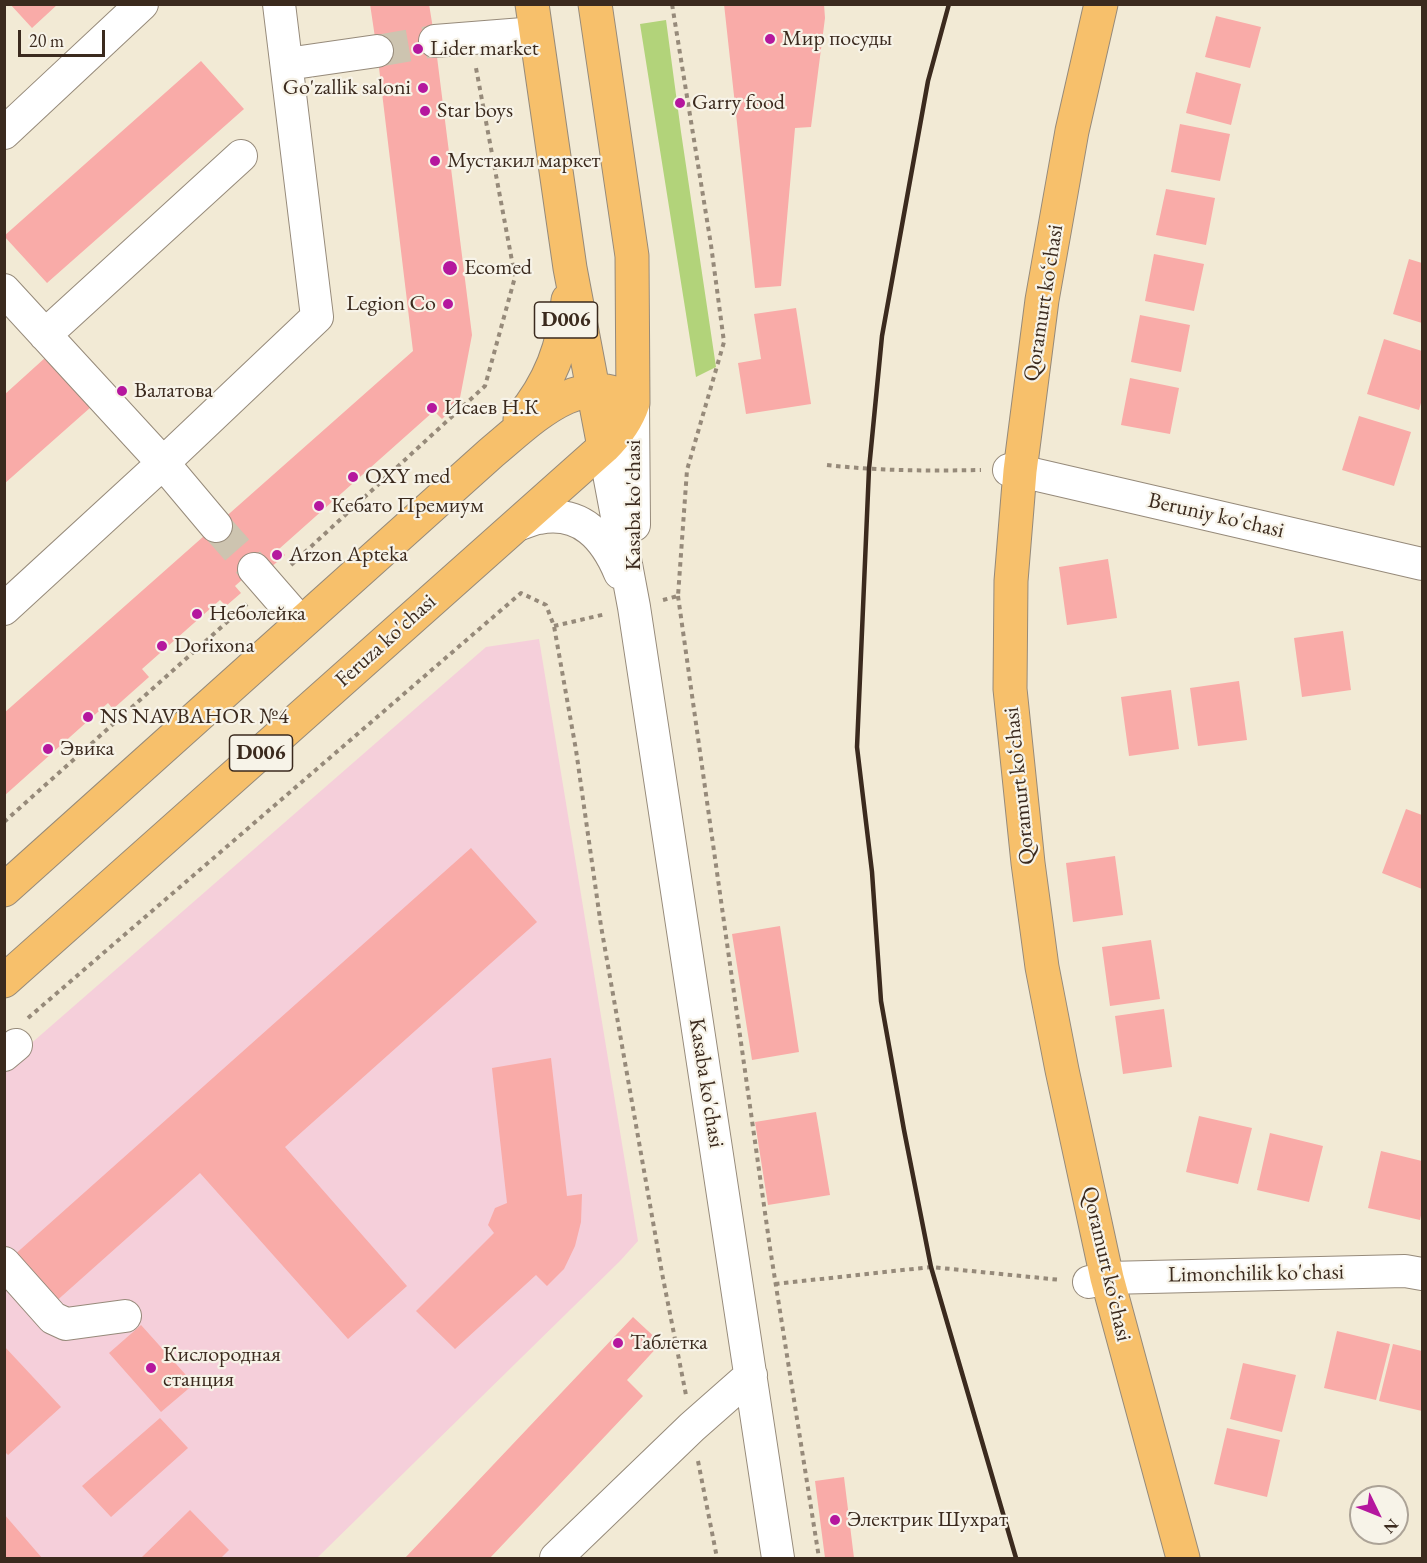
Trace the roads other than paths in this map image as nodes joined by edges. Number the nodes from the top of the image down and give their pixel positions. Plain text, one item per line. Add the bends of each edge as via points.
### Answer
1 (142, 4) edge
2 (279, 4) edge
3 (595, 4) edge
4 (1088, 4) edge
5 (1101, 4) edge
6 (534, 19) edge
7 (435, 41) tunnel mouth
8 (377, 51) tunnel mouth
9 (287, 64) junction
10 (4, 133) edge
11 (241, 156) dead end
12 (570, 268) junction
13 (4, 290) edge
14 (45, 335) junction
15 (633, 344) junction
16 (586, 351) junction
17 (593, 390) junction
18 (633, 403) junction
19 (604, 447) junction
20 (491, 453) junction
21 (163, 463) junction
22 (1014, 470) junction
23 (216, 525) tunnel mouth
24 (517, 525) junction
25 (1422, 564) edge
26 (261, 577) tunnel mouth
27 (634, 607) junction
28 (4, 609) edge
29 (301, 623) junction
30 (4, 890) edge
31 (4, 981) edge
32 (4, 1263) edge
33 (1422, 1274) edge
34 (1098, 1280) junction
35 (125, 1316) dead end
36 (751, 1375) junction
37 (556, 1558) edge
38 (778, 1558) edge
39 (1166, 1558) edge
40 (1183, 1558) edge

1 - 10 street
2 - 9 street
3 - 15 main road via 632,256
4 - 22 main road, Qoramurt koʻchasi via 1061,127 1031,297
5 - 22 main road, Qoramurt koʻchasi via 1072,131
6 - 7 street via 471,39
6 - 12 main road, D006
8 - 9 street
9 - 21 street via 317,317
11 - 14 street
12 - 16 main road
12 - 20 main road, D006 via 566,322 551,371 525,414
13 - 14 street
14 - 21 street
15 - 16 main road
15 - 18 main road
16 - 17 main road
17 - 18 main road via 615,393
17 - 19 main road
17 - 20 main road via 574,394 548,408
18 - 19 main road, Feruza ko'chasi via 621,427
18 - 27 street, Kasaba ko'chasi
19 - 24 main road, Feruza ko'chasi / D006
19 - 27 street, Kasaba ko'chasi
20 - 29 main road, D006
21 - 23 street
21 - 28 street
22 - 25 street, Beruniy ko'chasi
22 - 34 main road, Qoramurt koʻchasi via 997,593 996,692 1004,776 1029,969
24 - 27 street via 560,517 576,519 593,530 615,561
24 - 31 main road, Feruza ko'chasi / D006
26 - 29 street
27 - 36 street, Kasaba ko'chasi
29 - 30 main road, D006
32 - 35 street via 53,1318 66,1324
33 - 34 street, Limonchilik ko'chasi via 1405,1271
34 - 39 main road, Qoramurt koʻchasi
34 - 40 main road, Qoramurt koʻchasi
36 - 37 street
36 - 38 street, Kasaba ko'chasi

